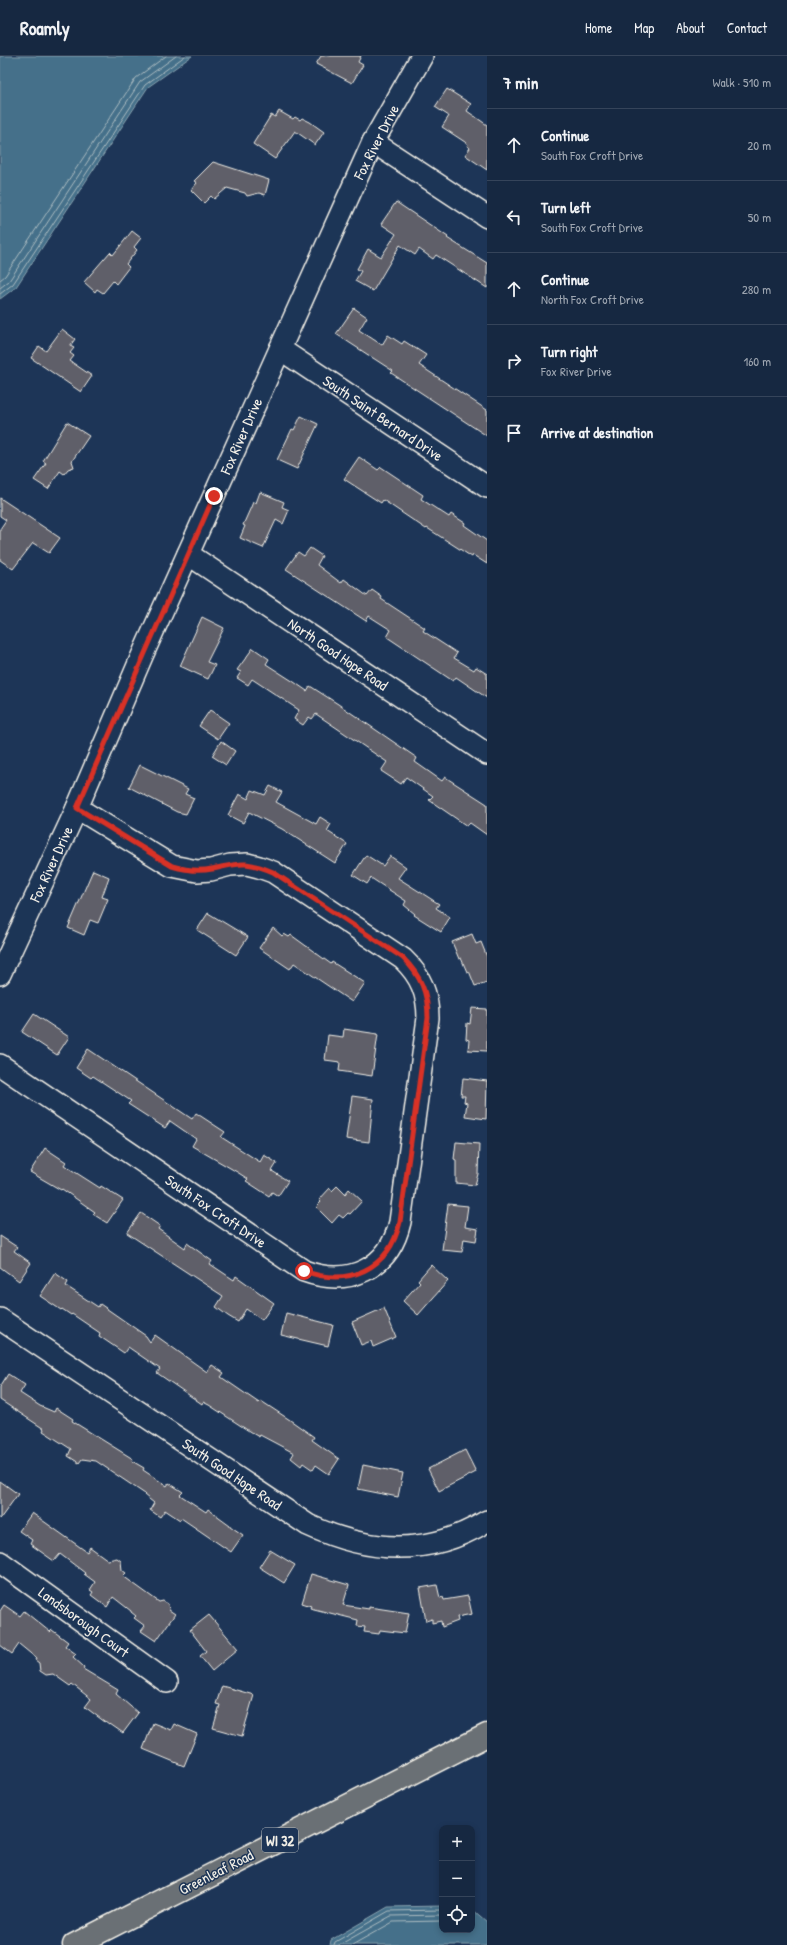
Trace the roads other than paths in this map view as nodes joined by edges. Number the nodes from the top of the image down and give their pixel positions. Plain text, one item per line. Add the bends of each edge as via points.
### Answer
1 (422, 56) edge
2 (373, 142) junction
3 (487, 217) edge
4 (280, 349) junction
5 (487, 487) edge
6 (188, 554) junction
7 (487, 754) edge
8 (77, 808) junction
9 (0, 974) edge
10 (0, 1065) edge
11 (0, 1319) edge
12 (487, 1521) edge
13 (0, 1562) edge
14 (167, 1682) dead end
15 (487, 1735) edge
16 (74, 1945) edge

1 - 2 street, Fox River Drive
2 - 3 street
2 - 4 street, Fox River Drive
4 - 5 street, South Saint Bernard Drive
4 - 6 street, Fox River Drive
6 - 7 street, North Good Hope Road
6 - 8 street, Fox River Drive
8 - 9 street, Fox River Drive
8 - 10 street, South Fox Croft Drive via 172,866 197,871 230,864 246,864 273,872 403,958 412,967 425,989 428,1018 404,1194 398,1230 391,1246 381,1260 354,1275 335,1278 304,1271
11 - 12 street, South Good Hope Road via 308,1525 330,1535 356,1544 408,1547 453,1537
13 - 14 street, Landsborough Court
15 - 16 main road, Greenleaf Road / WI 32

